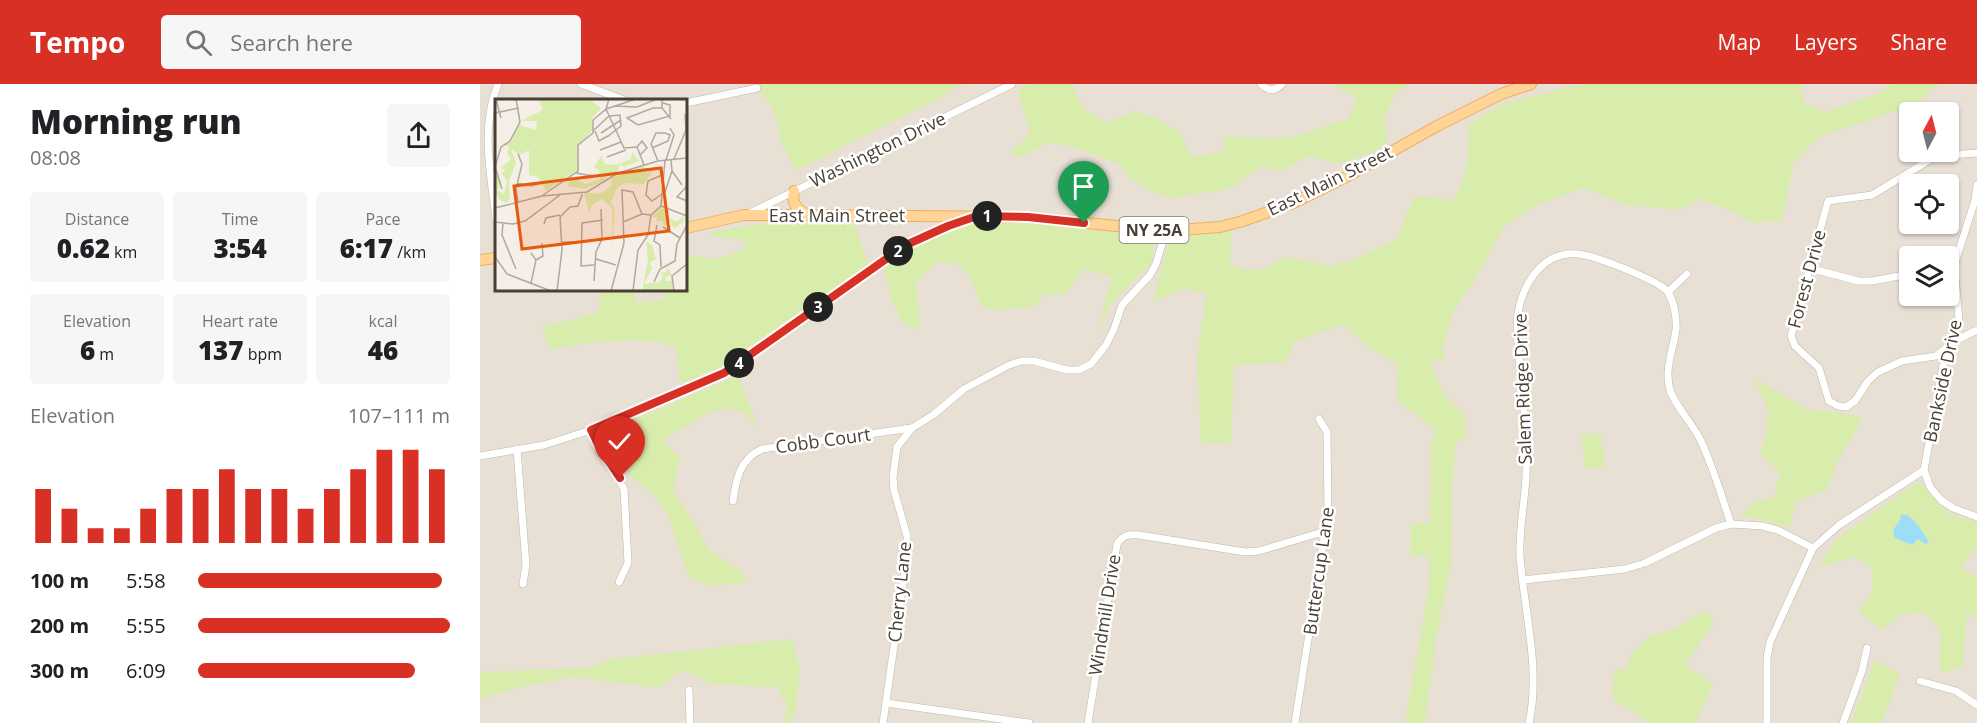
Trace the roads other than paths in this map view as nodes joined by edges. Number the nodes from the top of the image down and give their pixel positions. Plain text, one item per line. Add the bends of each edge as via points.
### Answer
1 (498, 84) edge
2 (581, 84) edge
3 (1012, 84) edge
4 (1261, 84) edge
5 (1282, 84) edge
6 (1532, 84) edge
7 (757, 88) dead end
8 (610, 98) edge
9 (687, 103) edge
10 (1977, 153) edge
11 (1977, 185) edge
12 (795, 191) junction
13 (495, 211) edge
14 (808, 215) junction
15 (744, 216) junction
16 (977, 216) junction
17 (687, 228) edge
18 (1166, 231) junction
19 (1959, 246) edge
20 (495, 258) edge
21 (480, 260) edge
22 (1809, 268) junction
23 (1687, 274) dead end
24 (1899, 276) edge
25 (1668, 292) junction
26 (1957, 306) edge
27 (1977, 330) edge
28 (1953, 342) junction
29 (1319, 419) dead end
30 (912, 428) junction
31 (591, 430) junction
32 (517, 450) junction
33 (480, 456) edge
34 (1924, 470) junction
35 (733, 501) dead end
36 (1977, 517) edge
37 (1731, 524) junction
38 (1326, 531) junction
39 (1813, 548) junction
40 (1523, 580) junction
41 (620, 582) dead end
42 (523, 584) dead end
43 (1867, 648) dead end
44 (1920, 681) dead end
45 (689, 690) dead end
46 (886, 704) junction
47 (1977, 705) edge
48 (690, 723) edge
49 (884, 723) edge
50 (1029, 723) edge
51 (1088, 723) edge
52 (1295, 723) edge
53 (1529, 723) edge
54 (1767, 723) edge
55 (1843, 723) edge

1 - 13 street via 486,132
2 - 8 street
3 - 12 street, Washington Drive
4 - 5 street via 1272,90
6 - 18 main road, East Main Street / NY 25A via 1464,112 1293,203 1220,227
7 - 9 street
10 - 22 street, Forest Drive via 1936,156 1872,195 1828,201
11 - 19 street, Bankside Drive
12 - 14 main road via 794,204
12 - 15 street, Washington Drive
14 - 15 main road, East Main Street / NY 25A
14 - 16 main road, East Main Street / NY 25A
15 - 17 main road, East Main Street / NY 25A
16 - 18 main road, East Main Street / NY 25A via 1028,217
16 - 31 street via 906,245 724,373
18 - 30 street, Cherry Lane via 1156,264 1122,305 1106,345 1091,363 1079,370 1067,370 1022,361 964,389
20 - 21 main road
22 - 24 street via 1858,281
22 - 28 street, Forest Drive via 1791,336 1795,346 1819,368 1829,401 1838,406 1846,407 1855,401 1868,381 1883,369 1902,361 1936,356
23 - 25 street
25 - 37 street via 1676,323 1668,364 1671,392 1708,455
25 - 40 street, Salem Ridge Drive via 1656,283 1582,254 1553,258 1529,280 1518,313 1526,441 1520,533
26 - 28 street, Bankside Drive via 1959,319
27 - 28 street, Forest Drive
28 - 34 street, Bankside Drive via 1943,366
29 - 38 street, Buttercup Lane via 1327,432
30 - 35 street, Cobb Court via 752,453 740,470
30 - 46 street, Cherry Lane via 897,447 894,462 894,490 906,528 907,555
31 - 32 street
31 - 41 street via 624,489 628,563
32 - 33 street
32 - 42 street via 526,564
34 - 36 street via 1930,487 1941,500
34 - 39 street via 1839,525
37 - 39 street via 1778,530
37 - 40 street via 1625,568
38 - 51 street, Windmill Drive via 1245,552 1139,535 1122,537 1117,544
38 - 52 street, Buttercup Lane
39 - 54 street via 1770,642
40 - 53 street, Salem Ridge Drive via 1532,663
43 - 55 street
44 - 47 street via 1956,691
45 - 48 street
46 - 49 street, Cherry Lane
46 - 50 street

